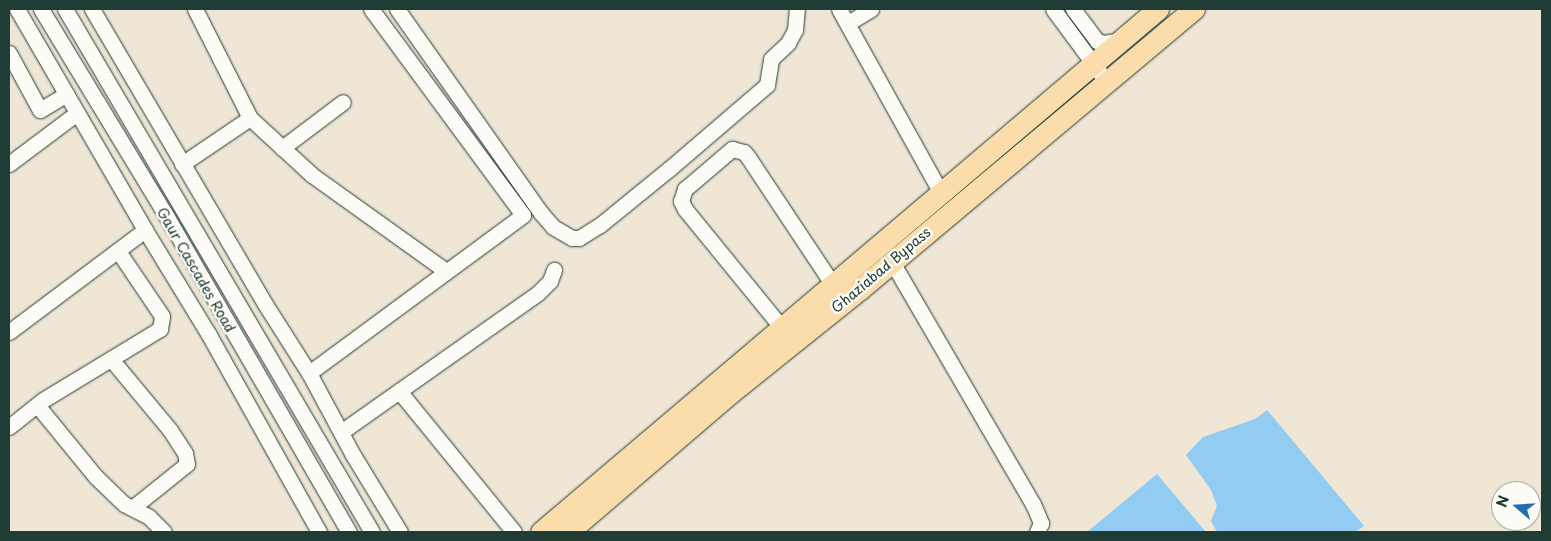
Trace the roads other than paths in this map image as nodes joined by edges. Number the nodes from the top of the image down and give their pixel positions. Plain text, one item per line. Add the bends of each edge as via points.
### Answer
1 (17, 9) edge
2 (65, 9) edge
3 (92, 9) edge
4 (195, 9) edge
5 (371, 9) edge
6 (397, 9) edge
7 (797, 9) edge
8 (839, 9) edge
9 (871, 9) edge
10 (1053, 9) edge
11 (1073, 9) edge
12 (1158, 9) edge
13 (1194, 9) edge
14 (44, 14) edge
15 (848, 23) junction
16 (29, 30) junction
17 (1121, 40) junction
18 (9, 53) edge
19 (1093, 64) junction
20 (1106, 82) junction
21 (67, 94) junction
22 (343, 102) dead end
23 (77, 113) junction
24 (250, 118) junction
25 (282, 148) junction
26 (9, 164) edge
27 (182, 164) junction
28 (941, 193) junction
29 (144, 230) junction
30 (118, 251) junction
31 (892, 262) junction
32 (554, 270) dead end
33 (446, 271) junction
34 (833, 285) junction
35 (265, 304) junction
36 (245, 315) junction
37 (227, 323) junction
38 (782, 328) junction
39 (9, 332) edge
40 (209, 335) junction
41 (111, 359) junction
42 (309, 373) junction
43 (399, 392) junction
44 (37, 405) junction
45 (9, 427) edge
46 (341, 432) junction
47 (132, 508) junction
48 (164, 532) edge
49 (319, 532) edge
50 (348, 532) edge
51 (372, 532) edge
52 (400, 532) edge
53 (514, 532) edge
54 (541, 532) edge
55 (568, 532) edge
56 (1037, 532) edge

1 - 16 street
2 - 36 street, Gaur Cascades Road
3 - 27 street
4 - 24 street
5 - 33 street via 523,215
6 - 7 street via 542,213 553,227 572,238 579,238 600,225 767,85 771,59 788,43 795,30
8 - 15 street
9 - 15 street
10 - 19 street
11 - 17 street via 1097,41
12 - 17 highway, Ghaziabad Bypass
13 - 20 highway, Ghaziabad Bypass
14 - 16 street
14 - 37 street, Gaur Cascades Road
15 - 28 street
16 - 21 street
17 - 19 highway, Ghaziabad Bypass
18 - 21 street via 40,110
19 - 20 street
19 - 28 highway, Ghaziabad Bypass
20 - 31 highway, Ghaziabad Bypass
21 - 23 street
22 - 25 street
23 - 26 street
23 - 29 street
24 - 25 street
24 - 27 street
25 - 33 street via 312,175
27 - 35 street
28 - 34 highway, Ghaziabad Bypass
29 - 30 street
29 - 40 street
30 - 39 street
30 - 41 street via 162,316 160,330
31 - 55 highway, Ghaziabad Bypass via 730,393
31 - 56 street via 1034,504 1041,523
32 - 43 street via 550,281 538,294
33 - 42 street
34 - 38 highway, Ghaziabad Bypass
34 - 38 street via 744,152 732,149 685,189 681,201
35 - 36 street
35 - 42 street
36 - 51 street, Gaur Cascades Road
37 - 40 street
37 - 50 street, Gaur Cascades Road
38 - 54 highway, Ghaziabad Bypass
40 - 49 street
41 - 44 street
41 - 47 street via 170,430 185,453 187,464
42 - 46 street
43 - 46 street
43 - 53 street
44 - 45 street
44 - 47 street via 96,478
46 - 52 street
47 - 48 street via 149,517

